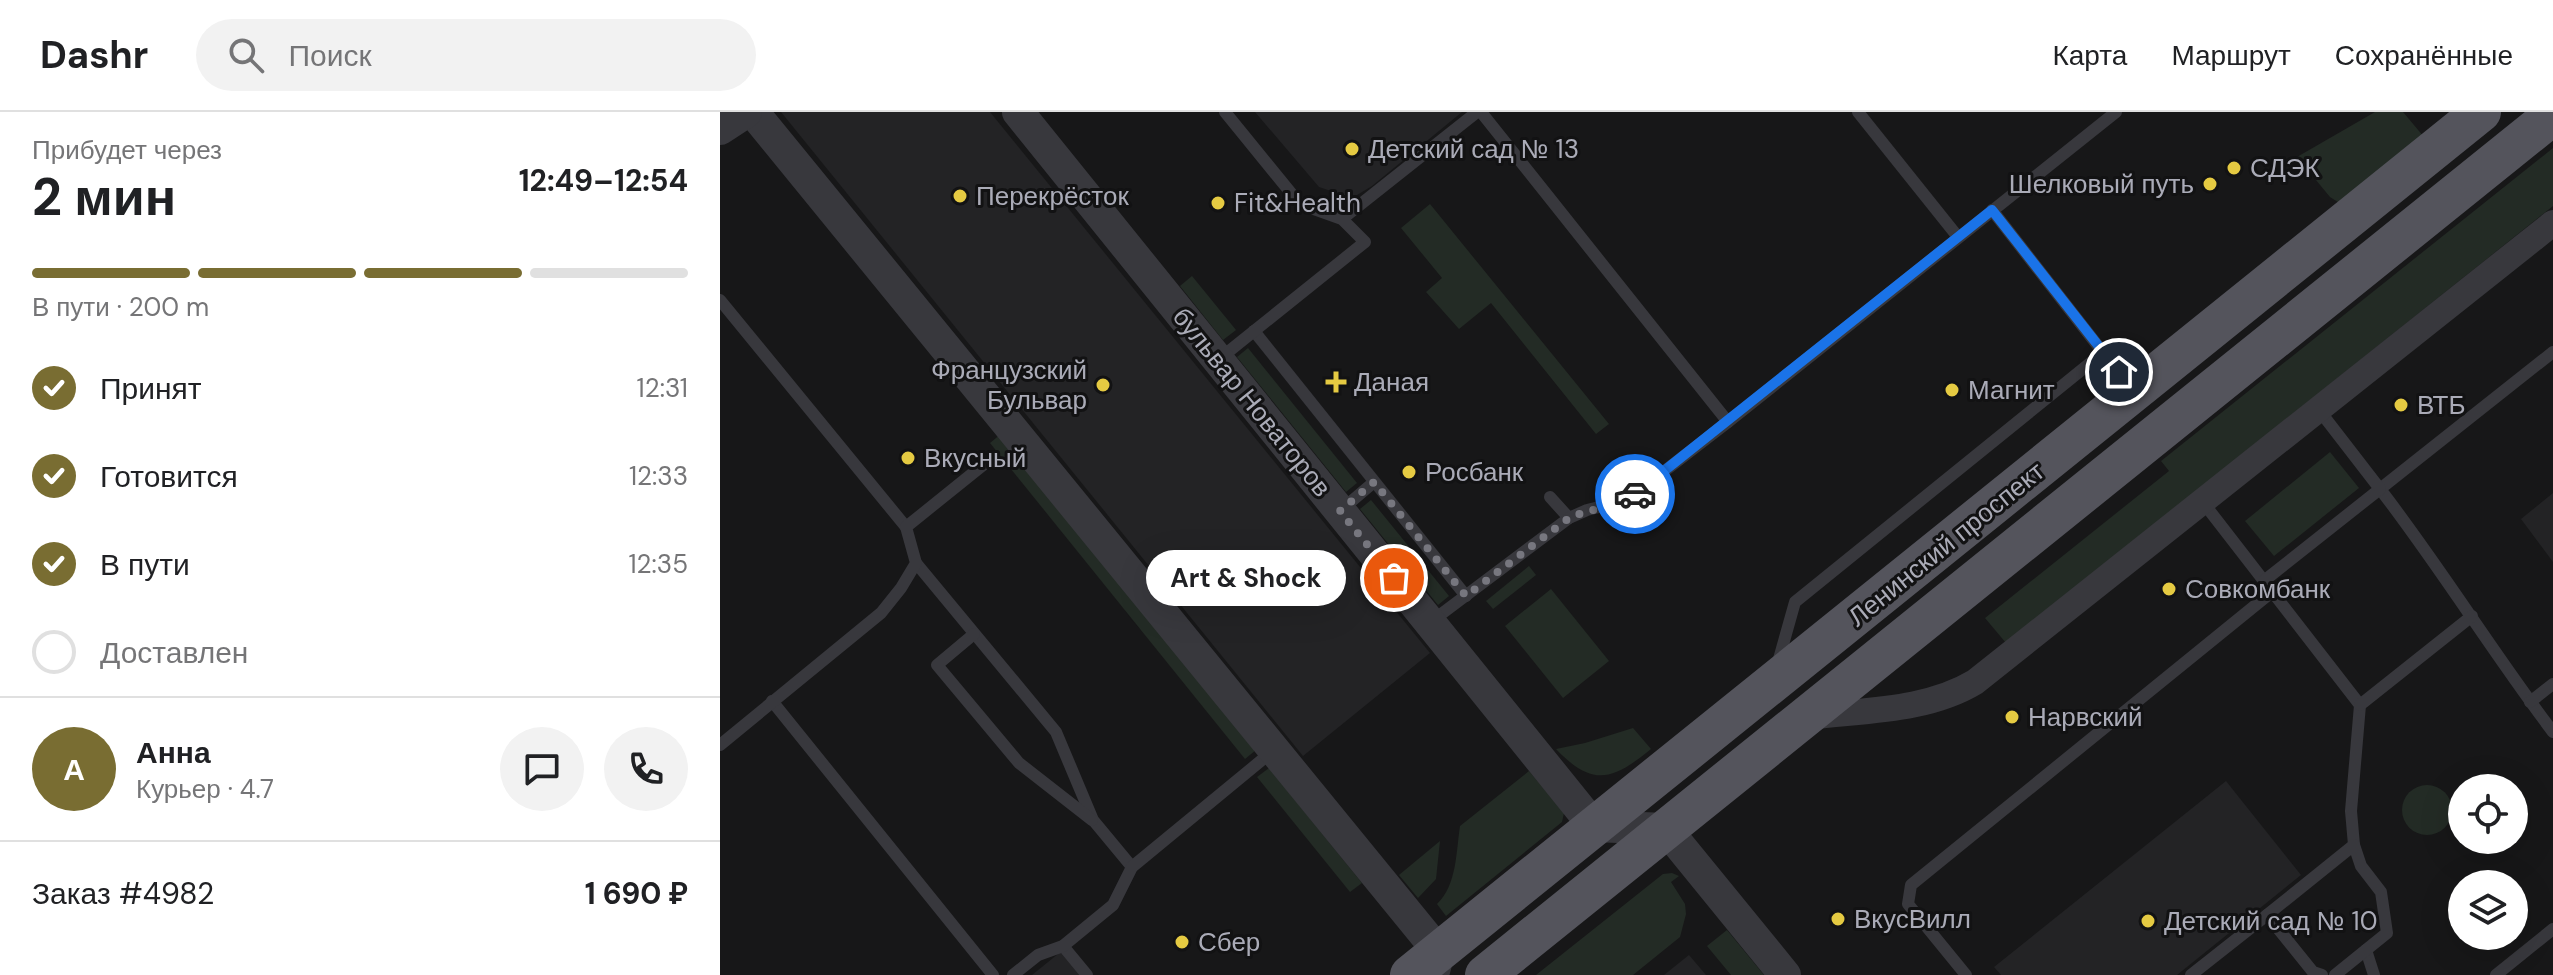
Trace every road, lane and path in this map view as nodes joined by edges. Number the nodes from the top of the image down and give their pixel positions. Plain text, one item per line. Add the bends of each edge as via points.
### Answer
1 (746, 112) edge
2 (753, 112) edge
3 (1018, 112) edge
4 (1225, 112) edge
5 (1479, 112) edge
6 (1858, 112) edge
7 (2116, 112) edge
8 (2481, 112) edge
9 (2553, 115) edge
10 (720, 129) edge
11 (1992, 210) junction
12 (1342, 219) junction
13 (2553, 223) edge
14 (1958, 237) junction
15 (720, 300) edge
16 (1254, 331) junction
17 (2105, 351) junction
18 (2553, 352) edge
19 (1218, 360) junction
20 (2134, 392) junction
21 (2319, 410) junction
22 (1728, 422) junction
23 (988, 461) dead end
24 (1374, 482) junction
25 (2380, 489) junction
26 (1550, 497) dead end
27 (2202, 501) junction
28 (1340, 511) junction
29 (1569, 518) junction
30 (906, 527) junction
31 (916, 563) junction
32 (2265, 580) junction
33 (2273, 591) junction
34 (1466, 596) junction
35 (2472, 616) junction
36 (1430, 623) junction
37 (974, 634) junction
38 (1772, 683) junction
39 (2553, 684) edge
40 (772, 701) junction
41 (2530, 702) junction
42 (2360, 705) junction
43 (1804, 717) junction
44 (2553, 732) edge
45 (720, 745) edge
46 (1274, 750) junction
47 (1093, 820) junction
48 (1594, 826) junction
49 (1666, 829) junction
50 (2354, 845) junction
51 (1624, 863) junction
52 (1132, 867) junction
53 (2267, 915) junction
54 (2553, 929) edge
55 (1063, 946) junction
56 (2366, 950) junction
57 (1435, 969) edge
58 (993, 975) edge
59 (1013, 975) edge
60 (1087, 975) edge
61 (1485, 975) edge
62 (1785, 975) edge
63 (1966, 975) edge
64 (2191, 975) edge
65 (2322, 975) edge
66 (2335, 975) edge
67 (2374, 975) edge
68 (2496, 975) edge

1 - 10 street
2 - 46 street
3 - 19 street, бульвар Новаторов
4 - 12 lane via 1300,204
5 - 12 lane
5 - 22 lane
6 - 14 lane
7 - 11 lane
8 - 20 main road, Ленинский проспект
9 - 43 main road, Ленинский проспект
11 - 14 lane
11 - 17 lane
12 - 16 lane via 1365,242
13 - 21 street
14 - 22 lane
15 - 30 lane
16 - 19 lane
16 - 24 lane
17 - 20 lane
17 - 38 lane via 1795,602
18 - 25 lane
19 - 28 street, бульвар Новаторов
20 - 38 main road, Ленинский проспект
21 - 25 lane
21 - 27 street
22 - 29 lane via 1627,500
23 - 30 lane
24 - 28 lane
24 - 34 lane
25 - 32 lane
25 - 35 lane
26 - 29 lane
27 - 32 lane
27 - 43 street via 1960,691 1899,706
28 - 36 street, бульвар Новаторов
29 - 34 lane
30 - 31 lane
31 - 37 lane
31 - 40 lane via 881,613
32 - 33 lane
33 - 42 lane
33 - 63 lane via 1911,885 1908,904
34 - 36 lane
35 - 41 lane
35 - 42 lane
36 - 48 street, бульвар Новаторов
37 - 47 lane via 1056,732
37 - 47 lane via 937,665 1019,763
38 - 48 main road, Ленинский проспект
39 - 41 lane
40 - 45 lane
40 - 58 lane
41 - 44 lane
42 - 50 lane via 2351,811
43 - 49 main road, Ленинский проспект
46 - 52 lane
46 - 57 street
47 - 52 lane
48 - 49 street
48 - 51 main road
48 - 57 main road, Ленинский проспект
49 - 51 main road, Ленинский проспект
49 - 62 street
50 - 53 lane
50 - 56 lane via 2361,866 2381,892 2387,933
51 - 61 main road, Ленинский проспект
52 - 55 lane via 1113,905
53 - 64 lane
53 - 65 lane via 2313,972
54 - 68 lane
55 - 59 lane via 1038,955
55 - 60 lane
56 - 66 lane
56 - 67 lane

